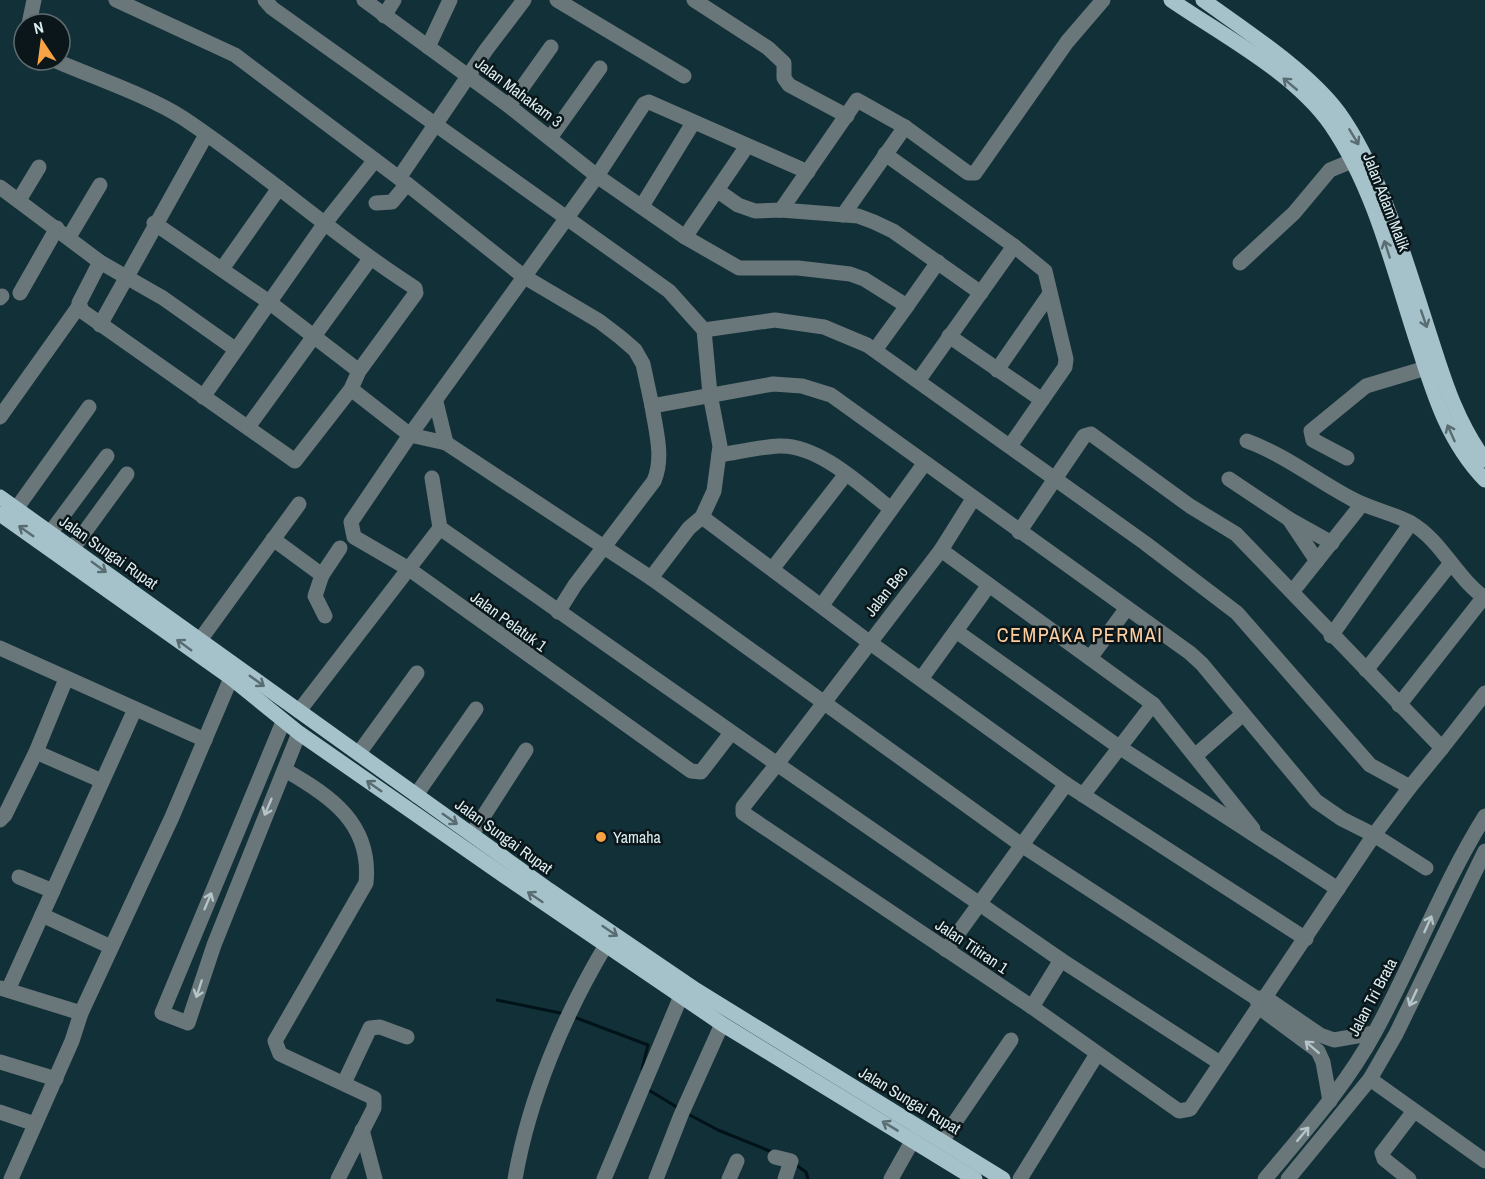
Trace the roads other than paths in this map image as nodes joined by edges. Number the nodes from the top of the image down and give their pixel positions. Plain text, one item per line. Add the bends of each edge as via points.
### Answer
1 (116, 0) edge
2 (265, 0) edge
3 (364, 0) edge
4 (394, 0) edge
5 (450, 0) edge
6 (524, 0) edge
7 (557, 0) edge
8 (694, 0) edge
9 (1103, 0) edge
10 (1171, 0) edge
11 (1204, 0) edge
12 (384, 16) junction
13 (1194, 16) junction
14 (428, 47) junction
15 (551, 47) dead end
16 (72, 68) edge
17 (600, 68) dead end
18 (684, 76) dead end
19 (469, 78) junction
20 (509, 106) junction
21 (846, 116) junction
22 (435, 123) junction
23 (693, 123) junction
24 (906, 127) junction
25 (206, 135) junction
26 (550, 138) junction
27 (747, 146) junction
28 (885, 154) junction
29 (375, 160) junction
30 (1352, 160) junction
31 (39, 167) dead end
32 (808, 172) junction
33 (597, 176) junction
34 (403, 181) junction
35 (99, 185) dead end
36 (279, 188) junction
37 (718, 191) junction
38 (2, 193) edge
39 (19, 200) junction
40 (376, 203) dead end
41 (642, 206) junction
42 (781, 210) junction
43 (843, 215) junction
44 (567, 219) junction
45 (154, 223) junction
46 (325, 223) junction
47 (63, 232) junction
48 (685, 237) junction
49 (1014, 246) junction
50 (370, 259) junction
51 (100, 262) junction
52 (938, 262) junction
53 (1240, 263) dead end
54 (222, 269) junction
55 (126, 276) junction
56 (524, 276) junction
57 (20, 293) dead end
58 (981, 293) junction
59 (1049, 295) junction
60 (269, 302) junction
61 (79, 306) junction
62 (908, 306) junction
63 (100, 325) junction
64 (704, 330) junction
65 (949, 336) junction
66 (313, 338) junction
67 (235, 349) junction
68 (874, 350) junction
69 (1432, 365) junction
70 (997, 370) junction
71 (359, 371) junction
72 (918, 381) junction
73 (351, 389) junction
74 (710, 394) junction
75 (203, 397) junction
76 (1042, 400) junction
77 (436, 402) junction
78 (652, 406) junction
79 (89, 407) dead end
80 (0, 417) edge
81 (248, 427) junction
82 (410, 435) junction
83 (1247, 441) dead end
84 (446, 443) junction
85 (1010, 446) junction
86 (719, 455) junction
87 (107, 456) dead end
88 (1347, 458) dead end
89 (1485, 460) edge
90 (924, 464) junction
91 (127, 474) dead end
92 (846, 474) junction
93 (432, 478) dead end
94 (1054, 478) junction
95 (1229, 479) dead end
96 (1485, 480) edge
97 (0, 497) edge
98 (973, 500) junction
99 (299, 504) dead end
100 (1362, 504) junction
101 (16, 509) junction
102 (891, 509) junction
103 (0, 514) edge
104 (702, 517) junction
105 (1288, 519) junction
106 (1411, 523) junction
107 (440, 528) junction
108 (1019, 531) junction
109 (50, 533) junction
110 (273, 539) junction
111 (1332, 543) junction
112 (605, 547) junction
113 (340, 548) dead end
114 (73, 549) junction
115 (941, 550) junction
116 (1317, 561) junction
117 (1450, 563) junction
118 (773, 568) junction
119 (409, 569) junction
120 (322, 575) junction
121 (651, 578) junction
122 (989, 585) junction
123 (1292, 592) junction
124 (1485, 597) edge
125 (822, 605) junction
126 (1126, 608) junction
127 (148, 610) junction
128 (558, 612) junction
129 (325, 616) dead end
130 (957, 631) junction
131 (1331, 636) junction
132 (200, 640) junction
133 (869, 642) junction
134 (0, 648) edge
135 (1090, 658) junction
136 (1366, 670) junction
137 (417, 673) dead end
138 (231, 678) junction
139 (66, 679) junction
140 (921, 679) junction
141 (1485, 693) edge
142 (824, 703) junction
143 (1153, 704) junction
144 (1399, 705) junction
145 (135, 709) junction
146 (476, 709) dead end
147 (299, 711) junction
148 (1243, 714) junction
149 (283, 722) junction
150 (298, 733) junction
151 (731, 733) junction
152 (205, 740) junction
153 (1119, 747) junction
154 (1442, 748) junction
155 (526, 750) dead end
156 (36, 752) junction
157 (359, 753) junction
158 (1196, 755) junction
159 (777, 764) junction
160 (285, 770) junction
161 (102, 781) junction
162 (1066, 784) junction
163 (1410, 787) junction
164 (416, 795) junction
165 (1083, 795) junction
166 (743, 813) joint
167 (1485, 816) edge
168 (0, 820) edge
169 (472, 834) junction
170 (1374, 835) junction
171 (1259, 836) junction
172 (1023, 846) junction
173 (1485, 851) edge
174 (1426, 868) dead end
175 (20, 878) dead end
176 (1338, 889) junction
177 (53, 891) junction
178 (980, 905) junction
179 (42, 915) junction
180 (192, 939) junction
181 (1306, 939) junction
182 (214, 945) junction
183 (606, 945) junction
184 (111, 947) junction
185 (946, 950) junction
186 (1061, 960) junction
187 (1411, 963) junction
188 (1425, 972) junction
189 (4, 989) edge
190 (681, 996) junction
191 (1261, 1001) junction
192 (1032, 1007) junction
193 (81, 1013) junction
194 (722, 1024) junction
195 (1374, 1033) junction
196 (407, 1037) dead end
197 (1011, 1040) dead end
198 (1097, 1054) junction
199 (0, 1062) edge
200 (1220, 1063) junction
201 (56, 1079) junction
202 (1370, 1079) junction
203 (345, 1083) junction
204 (1330, 1101) junction
205 (0, 1112) edge
206 (1414, 1112) junction
207 (35, 1124) junction
208 (362, 1130) junction
209 (920, 1136) junction
210 (942, 1141) junction
211 (775, 1158) dead end
212 (737, 1161) dead end
213 (1485, 1161) edge
214 (1276, 1166) junction
215 (1289, 1178) edge
216 (11, 1179) edge
217 (338, 1179) edge
218 (375, 1179) edge
219 (515, 1179) edge
220 (604, 1179) edge
221 (656, 1179) edge
222 (729, 1179) edge
223 (785, 1179) edge
224 (891, 1179) edge
225 (903, 1179) edge
226 (975, 1179) edge
227 (1003, 1179) edge
228 (1020, 1179) edge
229 (1265, 1179) edge
230 (1409, 1179) edge

1 - 29 street via 235,55
2 - 22 street
3 - 12 street, Jalan Mahakam 3
4 - 12 street
5 - 14 street
6 - 19 street
7 - 18 street
8 - 21 street via 768,48 784,63 784,78 789,85
9 - 24 street via 1067,42 975,173 968,173
10 - 13 main road, Jalan Adam Malik
11 - 13 main road
11 -> 69 main road, Jalan Adam Malik via 1273,51 1339,113 1377,180
12 - 14 street, Jalan Mahakam 3
30 -> 13 main road, Jalan Adam Malik via 1330,123 1303,94 1251,51
14 - 19 street, Jalan Mahakam 3
15 - 20 street
16 - 25 street via 181,117
17 - 26 street
19 - 20 street, Jalan Mahakam 3
19 - 22 street
20 - 26 street, Jalan Mahakam 3
21 - 24 street via 859,100
21 - 32 street
22 - 34 street
22 - 44 street
23 - 27 street
23 - 33 street via 649,102 644,104
23 - 41 street
24 - 28 street
25 - 36 street
25 - 45 street
26 - 33 street, Jalan Mahakam 3
27 - 32 street
27 - 37 street
28 - 43 street
28 - 49 street
29 - 34 street
29 - 46 street
30 - 53 street via 1330,170 1294,213
69 -> 30 main road, Jalan Adam Malik
31 - 39 street
32 - 42 street
33 - 41 street, Jalan Mahakam 3
33 - 44 street, Jalan Pelatuk 1
34 - 40 street via 392,202
34 - 56 street
35 - 47 street
36 - 46 street
36 - 54 street
37 - 42 street via 738,205 756,211
37 - 48 street
38 - 39 street
39 - 47 street
41 - 48 street, Jalan Mahakam 3
42 - 43 street
43 - 52 street via 874,222
44 - 56 street, Jalan Pelatuk 1
44 - 64 street via 669,291
45 - 54 street
45 - 55 street
46 - 50 street
46 - 60 street
47 - 51 street
47 - 57 street
48 - 62 street, Jalan Mahakam 3 via 739,268 798,268 850,274
49 - 58 street
49 - 59 street via 1045,271
50 - 66 street
50 - 71 street via 415,288 416,293
51 - 55 street
51 - 61 street
52 - 58 street
52 - 62 street
54 - 60 street
55 - 63 street
55 - 67 street
56 - 77 street, Jalan Pelatuk 1
56 - 78 street via 600,321 635,350 643,364
58 - 65 street
59 - 70 street
59 - 76 street via 1066,358 1065,367
60 - 66 street
60 - 67 street
61 - 63 street
61 - 80 street
62 - 68 street
63 - 75 street
64 - 68 street via 775,320 824,327
64 - 74 street
65 - 70 street
65 - 72 street
66 - 71 street
66 - 81 street
67 - 75 street
68 - 72 street
69 - 88 street via 1366,386 1311,431 1313,440
69 - 89 main road, Jalan Adam Malik via 1459,420
96 -> 69 main road, Jalan Adam Malik via 1453,439
70 - 76 street
71 - 73 street
72 - 85 street
73 - 81 street via 297,461
73 - 82 street
74 - 78 street
74 - 86 street
74 - 90 street via 773,384 802,386 831,395
75 - 81 street
76 - 85 street
77 - 82 street, Jalan Pelatuk 1
77 - 84 street
78 - 112 street via 659,468 654,481
79 - 101 street
82 - 84 street
82 - 119 street, Jalan Pelatuk 1 via 351,522 354,537
83 - 100 street via 1271,450
84 - 112 street
85 - 94 street
86 - 92 street via 780,446 806,449
86 - 104 street via 714,491
87 - 109 street
90 - 98 street
90 - 102 street
91 - 114 street
92 - 102 street
92 - 118 street
93 - 107 street
94 - 108 street
94 - 123 street via 1084,436 1091,434 1190,506 1236,534
94 - 163 street via 1237,613 1370,765
95 - 105 street
97 - 101 main road, Jalan Sungai Rupat
98 - 108 street
98 - 115 street, Jalan Beo
99 - 110 street
100 - 106 street
100 - 111 street
101 - 109 main road, Jalan Sungai Rupat
102 - 125 street
127 -> 103 main road, Jalan Sungai Rupat
104 - 118 street
104 - 121 street
105 - 111 street
105 - 116 street
106 - 117 street via 1433,541
106 - 131 street
107 - 119 street
107 - 128 street
108 - 126 street
109 - 114 main road, Jalan Sungai Rupat
110 - 120 street
110 - 132 street
111 - 116 street
112 - 121 street
112 - 128 street
113 - 120 street
114 -> 127 main road, Jalan Sungai Rupat
115 - 122 street
115 - 133 street, Jalan Beo
116 - 123 street
117 - 124 street via 1466,583
117 - 136 street
118 - 125 street
119 - 147 street
119 - 151 street, Jalan Pelatuk 1 via 691,771 701,772
120 - 129 street via 315,596
121 - 142 street
122 - 130 street
122 - 135 street
123 - 131 street
124 - 144 street
125 - 133 street
126 - 135 street
126 - 148 street via 1202,664
127 - 132 main road, Jalan Sungai Rupat
138 -> 127 main road, Jalan Sungai Rupat
128 - 151 street
130 - 140 street
130 - 153 street
131 - 136 street
132 -> 147 main road, Jalan Sungai Rupat
133 - 140 street
133 - 142 street, Jalan Beo
134 - 139 street
135 - 143 street
136 - 144 street
137 - 157 street
138 - 149 main road, Jalan Sungai Rupat
138 - 152 street
139 - 145 street
139 - 156 street
140 - 162 street
141 - 154 street
142 - 159 street, Jalan Beo
142 - 172 street
143 - 153 street
143 - 158 street
144 - 154 street
145 - 152 street
145 - 161 street
146 - 164 street
147 - 157 main road, Jalan Sungai Rupat
148 - 158 street
148 - 170 street via 1316,801
149 - 150 main road, Jalan Sungai Rupat
180 -> 149 street
150 - 160 street
183 -> 150 main road, Jalan Sungai Rupat
151 - 159 street
152 - 184 street
153 - 165 street
153 - 171 street
154 - 163 street
155 - 169 street
156 - 161 street
156 - 168 street
157 - 164 main road, Jalan Sungai Rupat
158 - 171 street
159 - 166 street, Jalan Beo via 743,807
159 - 178 street
160 -> 182 street
160 - 203 street via 329,797 340,809 363,842 368,864 366,884 275,1041 280,1054
161 - 177 street
162 - 165 street
162 - 172 street
163 - 170 street
164 -> 169 main road, Jalan Sungai Rupat
165 - 181 street
166 - 185 street, Jalan Titiran 1
187 -> 167 street, Jalan Tri Brata via 1466,847
169 -> 209 main road, Jalan Sungai Rupat via 696,990
170 - 174 street
170 - 176 street
171 - 176 street
172 - 178 street
172 - 191 street
173 - 188 street
175 - 177 street
176 - 181 street
177 - 179 street
178 - 185 street
178 - 186 street
179 - 184 street
179 - 189 street
180 - 182 street
182 -> 180 street via 188,1023 162,1013
181 - 191 street
183 - 190 main road, Jalan Sungai Rupat
183 - 219 street via 554,1050
184 - 193 street
185 - 192 street, Jalan Titiran 1
186 - 192 street
186 - 200 street
187 - 188 street
187 - 195 street, Jalan Tri Brata
188 -> 202 street
189 - 193 street
190 - 194 main road, Jalan Sungai Rupat
190 - 220 street
191 - 195 street via 1334,1040
191 - 200 street
204 -> 191 street via 1318,1051
192 - 198 street, Jalan Titiran 1
193 - 201 street
209 -> 194 main road, Jalan Sungai Rupat
194 - 221 street
195 - 204 street, Jalan Tri Brata
196 - 203 street via 381,1027 370,1028
197 - 210 street
198 - 200 street, Jalan Titiran 1 via 1179,1111 1190,1109
198 - 228 street
199 - 201 street
201 - 207 street
202 - 206 street
202 - 215 street
203 - 208 street via 374,1098 374,1108
214 -> 204 street, Jalan Tri Brata
205 - 207 street
206 - 213 street
206 - 230 street via 1382,1153
207 - 216 street
208 - 217 street
208 - 218 street
209 - 210 main road, Jalan Sungai Rupat
209 - 224 street
209 - 225 street
209 - 226 main road, Jalan Sungai Rupat
210 - 227 main road, Jalan Sungai Rupat
211 - 223 street via 791,1161
212 - 222 street
214 - 215 street
214 - 229 street, Jalan Tri Brata

